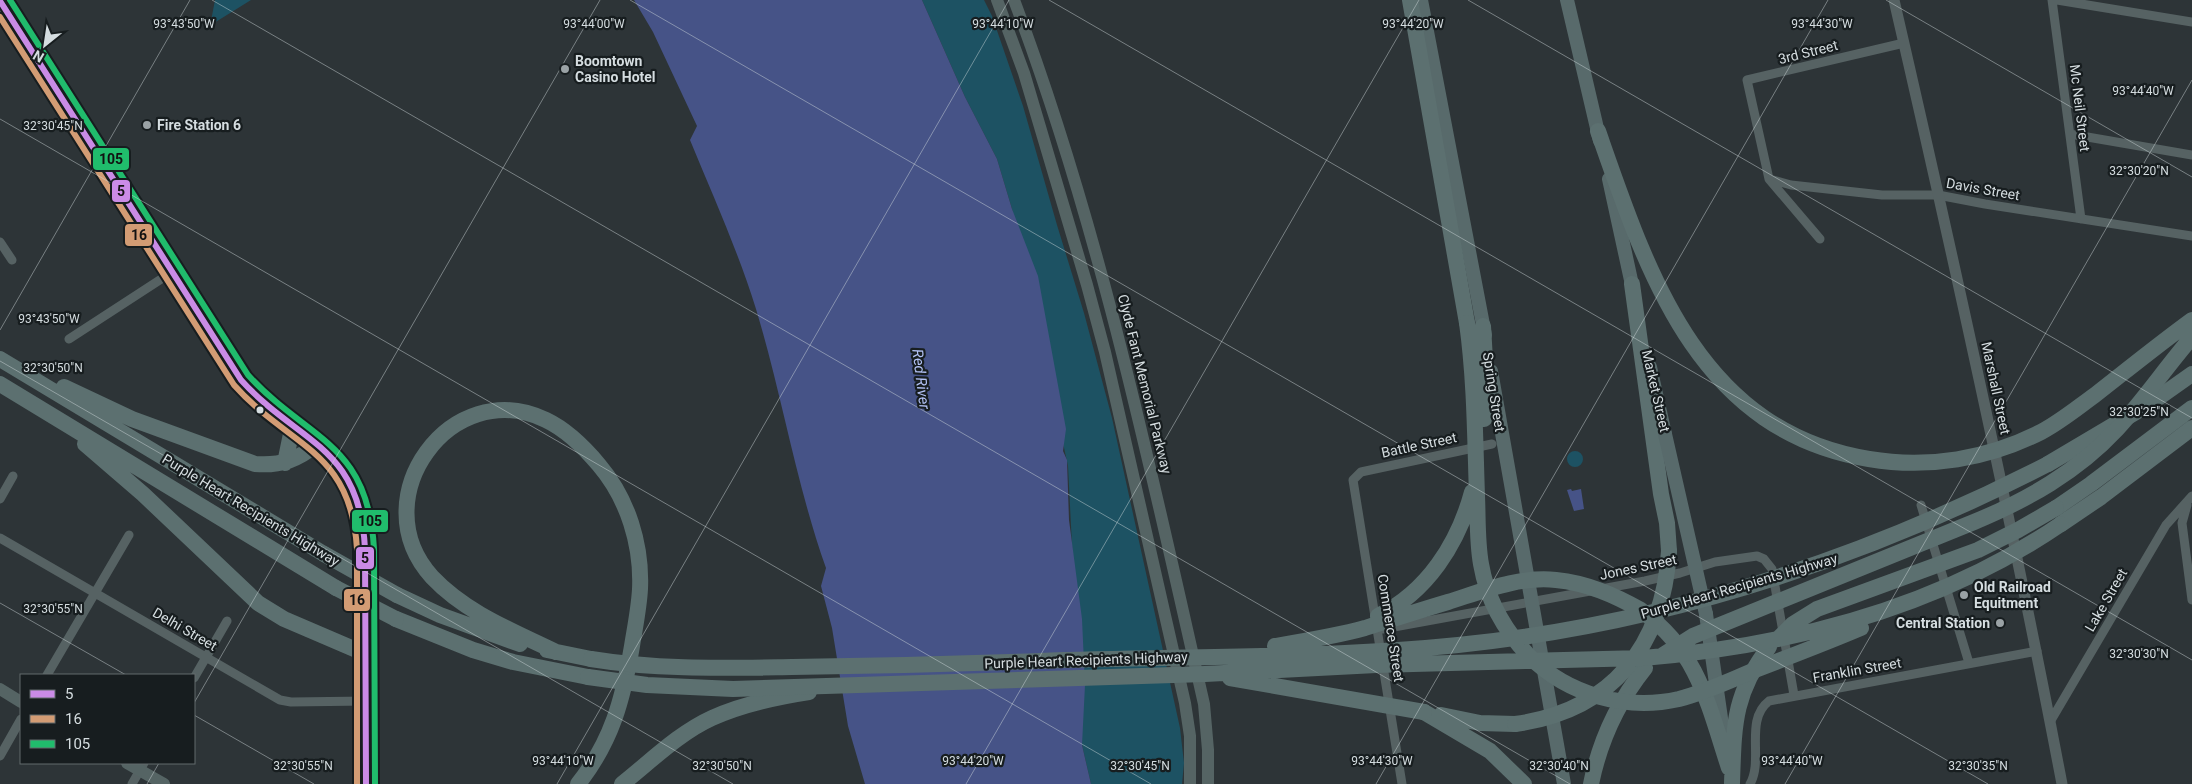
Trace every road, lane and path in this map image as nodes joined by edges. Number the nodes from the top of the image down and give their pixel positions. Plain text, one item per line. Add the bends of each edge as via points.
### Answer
1 (997, 0) edge
2 (1014, 0) edge
3 (1410, 0) edge
4 (1421, 0) edge
5 (1567, 0) edge
6 (1894, 0) edge
7 (2052, 0) edge
8 (2056, 0) edge
9 (0, 1) edge
10 (2192, 22) edge
11 (1904, 43) junction
12 (1598, 131) junction
13 (2070, 134) junction
14 (2192, 155) edge
15 (1769, 179) junction
16 (1938, 195) junction
17 (2081, 219) junction
18 (2192, 236) edge
19 (1820, 239) dead end
20 (0, 242) edge
21 (12, 260) dead end
22 (172, 272) junction
23 (1632, 284) junction
24 (2192, 320) edge
25 (1483, 326) junction
26 (2192, 337) edge
27 (69, 339) dead end
28 (0, 359) edge
29 (15, 368) junction
30 (2192, 374) edge
31 (0, 384) edge
32 (2192, 408) edge
33 (64, 424) junction
34 (293, 424) junction
35 (2192, 430) edge
36 (318, 443) junction
37 (1492, 444) dead end
38 (284, 463) junction
39 (13, 476) dead end
40 (1354, 477) joint
41 (2192, 497) edge
42 (0, 499) edge
43 (1921, 505) dead end
44 (129, 535) dead end
45 (0, 538) edge
46 (95, 593) junction
47 (1921, 599) junction
48 (2192, 600) edge
49 (1531, 602) junction
50 (227, 621) dead end
51 (1378, 630) junction
52 (1319, 637) junction
53 (2037, 650) junction
54 (556, 652) junction
55 (368, 655) junction
56 (1209, 657) junction
57 (206, 658) junction
58 (1969, 663) junction
59 (48, 674) edge
60 (1205, 674) junction
61 (195, 676) edge
62 (851, 686) junction
63 (0, 689) edge
64 (1794, 695) junction
65 (20, 701) edge
66 (367, 701) junction
67 (1424, 712) junction
68 (20, 721) edge
69 (2050, 722) junction
70 (0, 756) edge
71 (142, 766) edge
72 (1731, 778) edge
73 (627, 780) edge
74 (132, 784) edge
75 (164, 784) edge
76 (366, 784) edge
77 (578, 784) edge
78 (1190, 784) edge
79 (1208, 784) edge
80 (1402, 784) edge
81 (1524, 784) edge
82 (1564, 784) edge
83 (1591, 784) edge
84 (1750, 784) edge
85 (2062, 784) edge

1 - 78 main road via 1040,124 1105,352 1186,703
2 - 79 main road, Clyde Fant Memorial Parkway via 1092,240 1134,396 1204,704
3 - 47 highway, bridge via 1472,357 1480,563 1492,602 1519,645 1550,674 1580,690 1624,702 1660,702 1689,696 1726,682 1896,613
4 - 25 main road, Spring Street
5 - 12 main road, Market Street
6 - 11 street, Marshall Street
7 - 13 street, Mc Neil Street
8 - 10 street
9 - 22 street
11 - 15 street, 3rd Street via 1747,80
11 - 16 street, Marshall Street
12 - 23 main road, Market Street, bridge
12 - 24 highway, bridge via 1633,232 1651,273 1701,358 1723,384 1755,411 1798,437 1829,450 1886,462 1921,464 1955,460 2015,444 2067,415
13 - 14 street
13 - 17 street, Mc Neil Street
15 - 16 street, Davis Street via 1791,185 1882,195
15 - 19 street
16 - 17 street, Davis Street
16 - 53 street, Marshall Street
17 - 18 street, Davis Street
20 - 21 street
22 - 27 street
22 - 34 street via 246,386 269,408
23 - 67 highway, bridge via 1669,551 1667,580 1651,631 1632,661 1597,695 1549,718 1515,724 1480,723
23 - 72 main road, Market Street, bridge via 1706,614
25 - 49 main road, Spring Street, bridge
25 - 52 highway, bridge via 1486,377 1482,446 1469,505 1452,542 1431,575 1393,608
26 - 83 highway, bridge via 2112,434 2079,464 2036,493 2009,508 1693,636 1645,668 1610,722
28 - 29 highway, Purple Heart Recipients Highway
29 - 38 highway via 73,390 137,421 242,460 268,465
29 - 54 highway, Purple Heart Recipients Highway, bridge via 397,595 476,629
30 - 56 highway, Purple Heart Recipients Highway, bridge via 2151,403 2048,464 1867,547 1786,575 1663,610 1580,628 1460,645
31 - 33 highway, Purple Heart Recipients Highway
32 - 72 highway, bridge via 2106,473 2018,530 1978,550 1817,609 1793,624 1769,647 1749,676 1734,730
33 - 55 highway via 258,603 284,619
33 - 62 highway, Purple Heart Recipients Highway, bridge via 336,588 396,619 473,650 513,662 647,685 733,689
34 - 36 street
34 - 38 highway
35 - 47 highway, Purple Heart Recipients Highway, bridge via 2109,492 2012,556
36 - 38 highway
36 - 55 main road via 342,469 360,509 364,534
37 - 40 street, Battle Street via 1361,472
39 - 42 street
40 - 51 street, Commerce Street
41 - 48 street via 2182,523
41 - 69 street, Lake Street via 2166,525
43 - 58 street
44 - 46 street
45 - 46 street, Delhi Street
46 - 57 street, Delhi Street
46 - 59 street
47 - 60 highway, Purple Heart Recipients Highway, bridge via 1790,637 1680,655
49 - 51 street, Jones Street
49 - 64 street, Jones Street via 1654,579 1715,562 1758,556 1772,569
49 - 82 main road, Spring Street
50 - 57 street
51 - 80 street, Commerce Street
52 - 56 highway, bridge
52 - 72 highway, bridge via 1346,633 1507,584 1555,580 1591,587 1641,610 1672,636 1699,679
53 - 58 street, Franklin Street
53 - 69 street, Marshall Street
54 - 56 highway, Purple Heart Recipients Highway, bridge via 670,668
54 - 77 highway via 489,620 453,596 431,576 415,549 408,526 406,501 422,456 453,426 477,415 498,410 521,412 564,430 606,473 632,524 638,550 639,603 624,688 609,735
55 - 66 main road
57 - 61 street
57 - 66 street, Delhi Street via 285,702
58 - 64 street, Franklin Street
60 - 62 highway, Purple Heart Recipients Highway, bridge
60 - 67 highway, bridge
62 - 73 highway, bridge via 743,705 711,718 678,739
63 - 65 main road
64 - 84 street, Franklin Street via 1769,701 1759,711 1754,772
66 - 76 main road
67 - 81 highway via 1490,751
68 - 70 street
69 - 85 street, Marshall Street
71 - 74 street
71 - 75 main road

